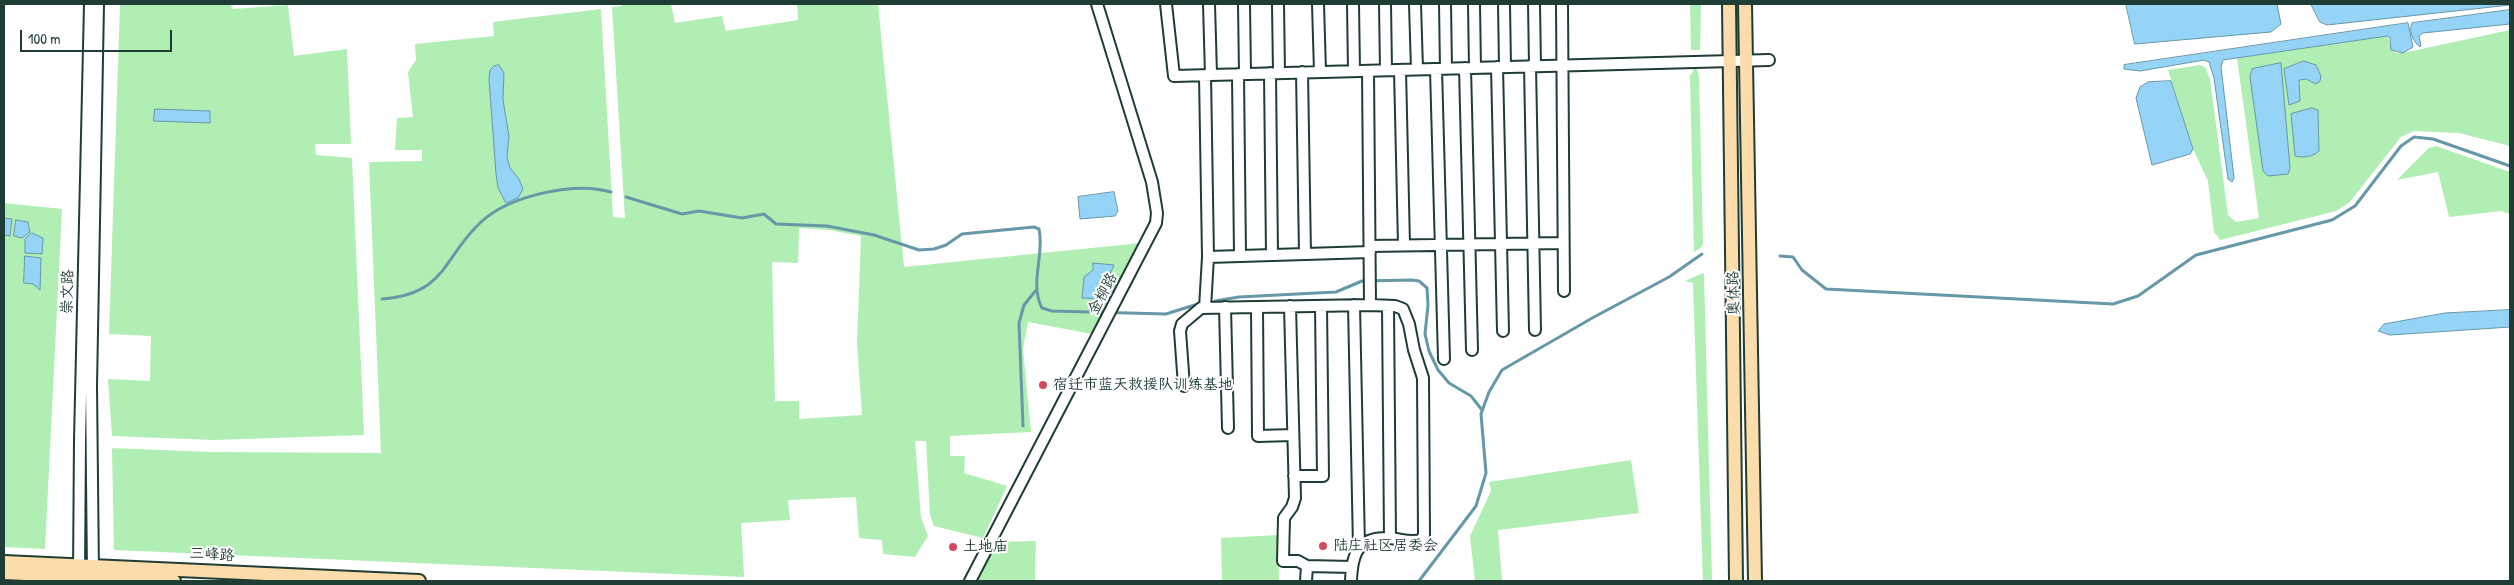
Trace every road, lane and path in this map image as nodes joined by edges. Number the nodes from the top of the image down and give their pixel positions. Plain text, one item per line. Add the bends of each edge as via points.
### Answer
1 (90, 4) edge
2 (98, 4) edge
3 (1097, 4) edge
4 (1209, 4) edge
5 (1244, 4) edge
6 (1278, 4) edge
7 (1318, 4) edge
8 (1353, 4) edge
9 (1385, 4) edge
10 (1415, 4) edge
11 (1445, 4) edge
12 (1474, 4) edge
13 (1504, 4) edge
14 (1534, 4) edge
15 (1562, 4) edge
16 (1729, 4) edge
17 (1745, 4) edge
18 (1168, 6) edge
19 (1746, 60) junction
20 (1769, 60) dead end
21 (1730, 61) junction
22 (1532, 66) junction
23 (1564, 66) junction
24 (1501, 67) junction
25 (1470, 68) junction
26 (1417, 69) junction
27 (1441, 69) junction
28 (1386, 70) junction
29 (1400, 70) junction
30 (1354, 71) junction
31 (1368, 71) junction
32 (1302, 72) junction
33 (1320, 72) junction
34 (1274, 73) junction
35 (1241, 74) junction
36 (1208, 75) junction
37 (1469, 244) junction
38 (1501, 244) junction
39 (1534, 244) junction
40 (1563, 244) junction
41 (1404, 245) junction
42 (1441, 245) junction
43 (1370, 249) junction
44 (1305, 254) junction
45 (1272, 255) junction
46 (1240, 256) junction
47 (1208, 257) junction
48 (1564, 291) dead end
49 (1354, 305) junction
50 (1370, 305) junction
51 (1290, 306) junction
52 (1321, 306) junction
53 (1388, 306) junction
54 (1226, 307) junction
55 (1258, 307) junction
56 (1205, 308) junction
57 (1503, 330) dead end
58 (1535, 330) dead end
59 (1472, 350) dead end
60 (1444, 359) dead end
61 (1184, 386) dead end
62 (1228, 428) dead end
63 (1293, 435) junction
64 (1294, 476) junction
65 (1390, 538) junction
66 (1358, 547) junction
67 (4, 562) edge
68 (1306, 566) junction
69 (1352, 567) junction
70 (4, 573) edge
71 (79, 574) edge
72 (93, 575) edge
73 (174, 581) edge
74 (419, 581) edge
75 (970, 581) edge
76 (1306, 581) edge
77 (1351, 581) edge
78 (1736, 581) edge
79 (1755, 581) edge

1 - 71 street, 崇文路
2 - 72 street, 崇文路 via 91,413
3 - 75 street, 金柳路 via 1150,176 1156,223
4 - 36 street
5 - 35 street
6 - 34 street
7 - 33 street
8 - 30 street
9 - 28 street
10 - 26 street
11 - 27 street
12 - 25 street
13 - 24 street
14 - 22 street
15 - 23 street
16 - 21 main road, 奥体路
17 - 19 main road, 奥体路
18 - 36 street via 1174,76
19 - 20 street
19 - 21 street
19 - 79 main road, 奥体路
21 - 23 street
21 - 78 main road, 奥体路
22 - 23 street
22 - 24 street
22 - 39 street
23 - 40 street
24 - 25 street
24 - 38 street
25 - 27 street
25 - 37 street
26 - 27 street
26 - 29 street
27 - 42 street
28 - 29 street
28 - 31 street
29 - 41 street
30 - 31 street
30 - 33 street
31 - 43 street
32 - 33 street
32 - 34 street
32 - 44 street
34 - 35 street
34 - 45 street
35 - 36 street
35 - 46 street
36 - 47 street
37 - 38 street
37 - 42 street
37 - 59 street
38 - 39 street
38 - 57 street
39 - 40 street
39 - 58 street
40 - 48 street
41 - 42 street
41 - 43 street
42 - 60 street
43 - 44 street
43 - 50 street
44 - 45 street
45 - 46 street
46 - 47 street
47 - 56 street
49 - 50 street
49 - 52 street
49 - 66 street
50 - 53 street
51 - 52 street
51 - 55 street
51 - 63 street
52 - 64 street via 1323,476
53 - 65 street
53 - 65 street via 1403,309 1406,315 1421,367 1423,387 1424,536 1413,542
54 - 55 street
54 - 56 street
54 - 62 street
55 - 63 street via 1258,436
56 - 61 street via 1195,312 1182,324 1180,331
63 - 64 street
64 - 68 street via 1294,503 1284,518 1283,561 1298,561
65 - 66 street via 1366,541
66 - 69 street
67 - 71 main road, 三峰路
68 - 69 street
68 - 76 street
69 - 77 street
70 - 71 main road, 三峰路
71 - 72 main road, 三峰路
72 - 73 main road, 三峰路
72 - 74 main road, 三峰路

